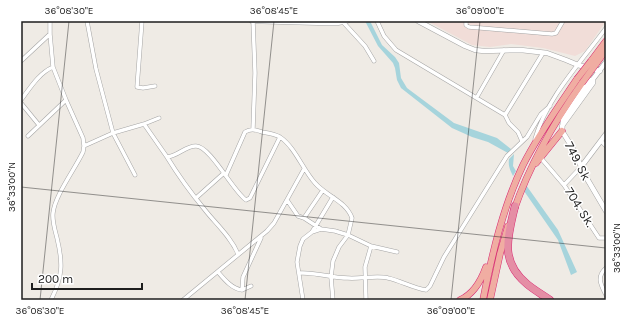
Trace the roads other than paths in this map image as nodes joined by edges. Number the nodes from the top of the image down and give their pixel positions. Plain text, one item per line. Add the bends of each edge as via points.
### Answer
1 (50, 21) edge
2 (86, 21) edge
3 (142, 21) edge
4 (253, 21) edge
5 (345, 21) edge
6 (377, 21) edge
7 (418, 21) edge
8 (466, 21) edge
9 (564, 21) edge
10 (606, 28) edge
11 (50, 34) junction
12 (606, 41) edge
13 (504, 50) junction
14 (606, 50) edge
15 (543, 53) junction
16 (21, 61) edge
17 (374, 61) dead end
18 (594, 62) junction
19 (606, 62) edge
20 (578, 65) junction
21 (54, 67) junction
22 (602, 71) junction
23 (580, 81) junction
24 (155, 86) dead end
25 (477, 97) junction
26 (21, 100) edge
27 (66, 100) junction
28 (21, 103) edge
29 (550, 106) junction
30 (505, 115) junction
31 (159, 118) dead end
32 (144, 124) junction
33 (39, 125) junction
34 (253, 129) junction
35 (562, 129) junction
36 (113, 133) junction
37 (606, 134) edge
38 (28, 136) dead end
39 (280, 137) junction
40 (601, 141) junction
41 (522, 142) junction
42 (534, 144) junction
43 (84, 146) junction
44 (606, 146) edge
45 (167, 157) junction
46 (540, 157) junction
47 (581, 167) junction
48 (304, 169) junction
49 (529, 172) junction
50 (225, 174) junction
51 (135, 175) dead end
52 (564, 185) junction
53 (323, 190) junction
54 (333, 197) junction
55 (196, 198) junction
56 (287, 200) junction
57 (515, 206) junction
58 (606, 211) edge
59 (304, 218) junction
60 (316, 225) junction
61 (501, 226) junction
62 (321, 229) junction
63 (312, 232) junction
64 (348, 235) junction
65 (261, 236) junction
66 (606, 238) edge
67 (371, 246) junction
68 (397, 252) dead end
69 (238, 254) junction
70 (606, 268) edge
71 (218, 272) junction
72 (300, 273) junction
73 (331, 277) junction
74 (366, 279) junction
75 (251, 286) dead end
76 (242, 290) junction
77 (606, 296) edge
78 (51, 300) edge
79 (183, 300) edge
80 (303, 300) edge
81 (334, 300) edge
82 (366, 300) edge
83 (460, 300) edge
84 (482, 300) edge
85 (490, 300) edge
86 (550, 300) edge

1 - 11 street
2 - 36 street
3 - 24 street via 137,87
4 - 5 street via 326,24
4 - 34 street
5 - 17 street
6 - 25 street via 384,36 396,50
7 - 13 street via 471,49
8 - 9 street via 469,27 552,34 556,33
10 - 20 street
11 - 16 street
11 - 21 street
12 - 18 highway
13 - 15 street
13 - 25 street
14 - 18 highway
15 - 20 street
15 - 30 street
18 - 23 highway, bridge
19 - 22 street
20 - 22 street
20 - 29 street
21 - 26 street via 47,70 33,84
21 - 27 street
22 - 35 street via 593,79 593,83
23 - 42 highway via 561,101
23 - 49 highway via 541,146
25 - 30 street
27 - 33 street
27 - 43 street
28 - 33 street
29 - 41 street via 543,111
29 - 42 street via 540,124
30 - 41 street
31 - 32 street
32 - 36 street
32 - 45 street
33 - 38 street
34 - 39 street
34 - 50 street via 245,132
35 - 46 highway
35 - 47 street, 749. Sk
36 - 43 street
36 - 51 street
37 - 40 street, 704. Sk.
39 - 48 street
39 - 50 street via 250,198 246,200 240,196
40 - 44 street
40 - 47 street, 704. Sk.
41 - 74 street via 507,156 426,290 388,278
42 - 61 highway
43 - 78 street via 53,211 62,263
45 - 50 street via 189,147 201,146
45 - 55 street
46 - 49 highway
46 - 52 street
47 - 52 street, 704. Sk.
47 - 58 street, 749. Sk
48 - 53 street
48 - 56 street
49 - 57 highway
50 - 55 street
52 - 66 street, 704. Sk. via 599,238
53 - 54 street
53 - 59 street
54 - 60 street
54 - 64 street via 348,210 352,218
55 - 69 street
56 - 59 street via 298,216
56 - 65 street via 274,223
57 - 85 highway via 500,254
57 - 86 highway via 507,246 508,258 518,276
59 - 60 street
60 - 62 street
60 - 63 street
61 - 83 highway via 478,285
61 - 84 highway
62 - 63 street
62 - 64 street
63 - 72 street via 302,240 300,246 297,262
64 - 67 street
64 - 73 street via 333,261
65 - 69 street
65 - 76 street via 243,276
67 - 68 street
67 - 74 street via 366,260
69 - 71 street
70 - 77 street via 600,273 600,280
71 - 76 street via 230,284
71 - 79 street
72 - 73 street
72 - 80 street
73 - 74 street
73 - 81 street
74 - 82 street
75 - 76 street

